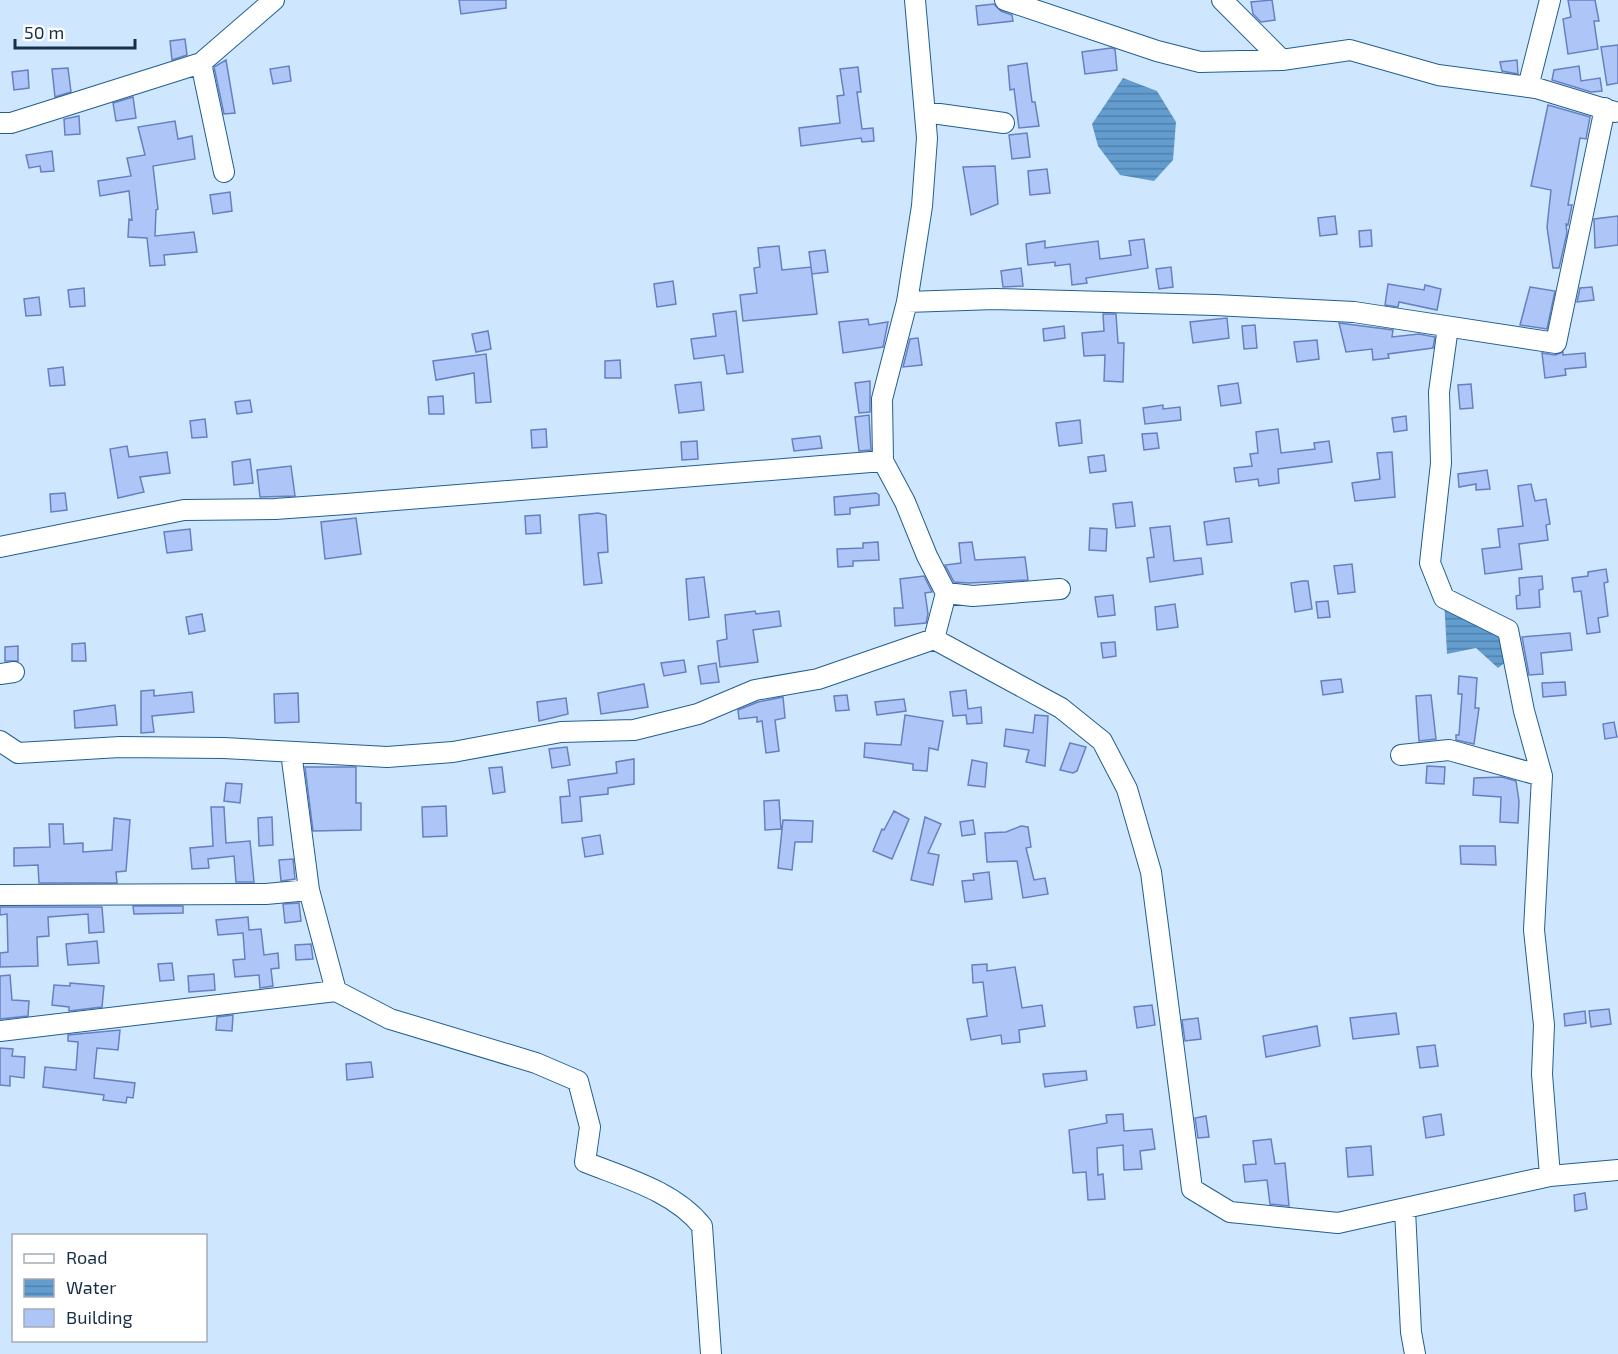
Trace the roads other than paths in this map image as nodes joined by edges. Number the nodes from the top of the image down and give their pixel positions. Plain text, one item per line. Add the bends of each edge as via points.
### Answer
1 (274, 0) edge
2 (915, 0) edge
3 (1005, 0) edge
4 (1222, 0) edge
5 (1550, 0) edge
6 (1282, 60) junction
7 (201, 63) junction
8 (1528, 87) junction
9 (1612, 111) edge
10 (925, 112) junction
11 (0, 123) edge
12 (1004, 123) dead end
13 (224, 172) dead end
14 (907, 302) junction
15 (1448, 327) junction
16 (883, 461) junction
17 (0, 548) edge
18 (1060, 589) dead end
19 (946, 593) junction
20 (934, 639) junction
21 (0, 741) edge
22 (291, 752) junction
23 (1401, 755) dead end
24 (1542, 776) junction
25 (309, 890) junction
26 (0, 895) edge
27 (336, 991) junction
28 (0, 1031) edge
29 (1618, 1170) edge
30 (1550, 1176) junction
31 (1405, 1210) junction
32 (711, 1354) edge
33 (1415, 1354) edge

1 - 7 street
2 - 10 street
3 - 6 street via 1200,62
4 - 6 street
5 - 8 street
6 - 8 street via 1350,50 1438,75
7 - 11 street via 11,123
7 - 13 street
8 - 9 street
9 - 15 street via 1556,343
10 - 12 street
10 - 14 street via 922,206
14 - 15 street via 1215,305 1354,312
14 - 16 street via 882,399
15 - 24 street via 1439,392 1441,463 1430,563 1444,598 1508,630
16 - 17 street via 275,509 184,510
16 - 19 street
18 - 19 street via 973,596
19 - 20 street
20 - 22 street via 818,679 755,690 698,714 634,730 561,732 453,752 387,757
20 - 31 street via 1061,708 1102,741 1127,789 1151,872 1192,1189 1230,1212 1338,1223
21 - 22 street via 18,753 120,747
22 - 25 street
23 - 24 street via 1449,750
24 - 30 street via 1534,930 1544,1025 1542,1074
25 - 26 street via 266,894
25 - 27 street
27 - 28 street
27 - 32 street via 390,1019 537,1063 578,1081 590,1127 585,1162 655,1190 691,1212 702,1226
29 - 30 street
30 - 31 street
31 - 33 street

